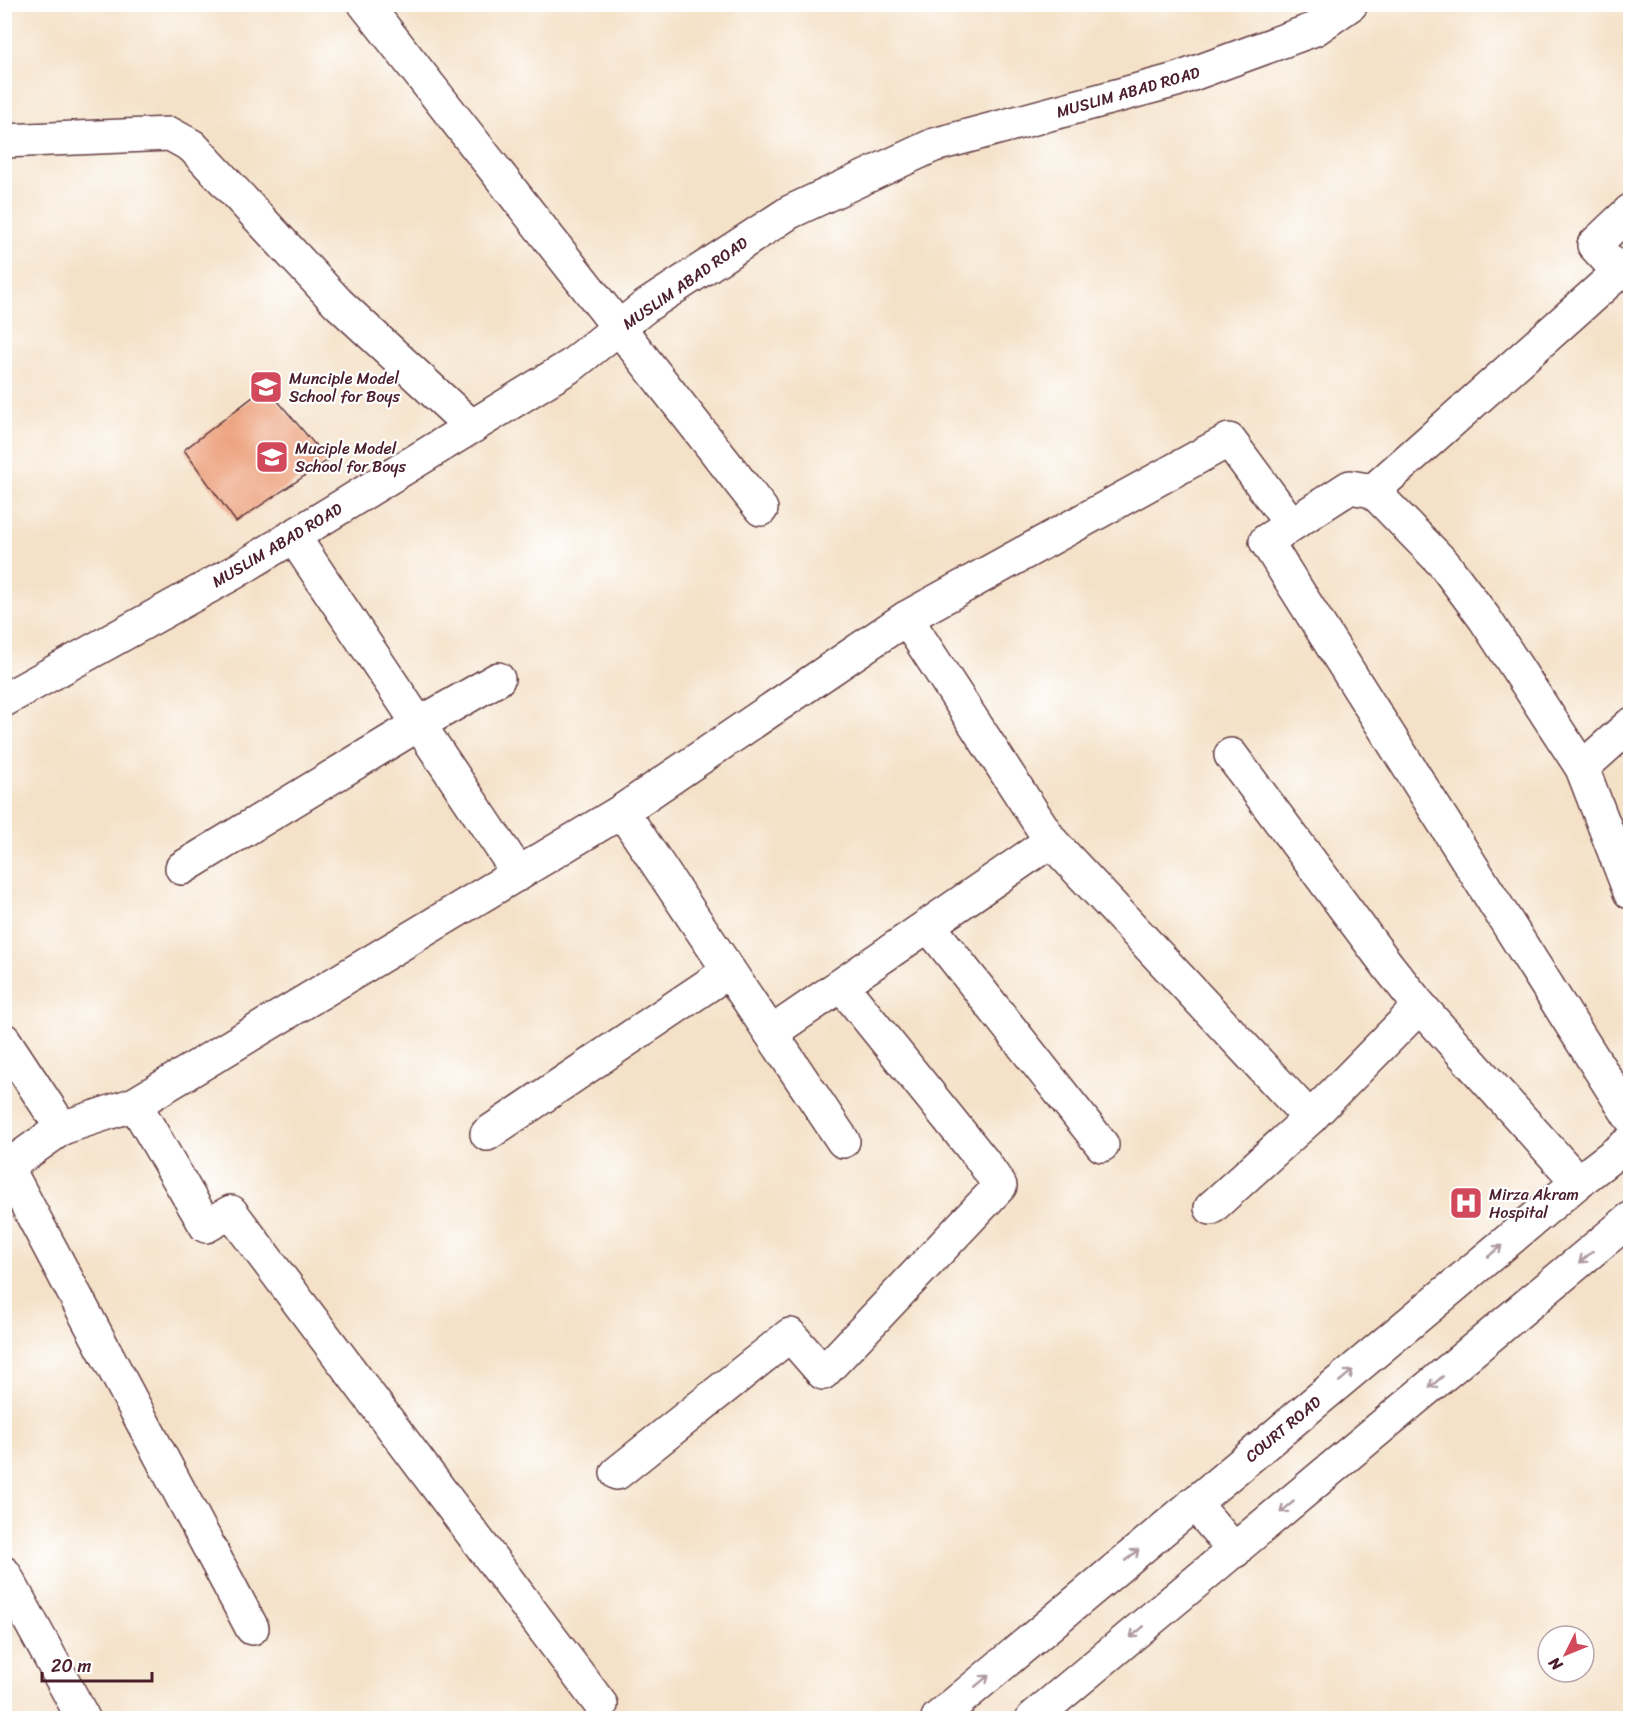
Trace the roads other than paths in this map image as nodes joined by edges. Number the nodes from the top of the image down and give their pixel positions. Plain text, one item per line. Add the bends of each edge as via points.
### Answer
1 (364, 4) edge
2 (1351, 4) edge
3 (4, 141) edge
4 (1630, 211) edge
5 (619, 328) junction
6 (472, 427) junction
7 (1372, 491) junction
8 (761, 509) dead end
9 (1291, 524) junction
10 (293, 536) junction
11 (906, 618) junction
12 (498, 679) dead end
13 (4, 700) edge
14 (419, 724) junction
15 (1630, 725) edge
16 (1231, 755) dead end
17 (1582, 768) junction
18 (622, 811) junction
19 (1051, 841) junction
20 (182, 868) dead end
21 (519, 874) junction
22 (1630, 892) edge
23 (929, 926) junction
24 (729, 971) junction
25 (842, 986) junction
26 (1420, 1006) junction
27 (771, 1033) junction
28 (4, 1040) edge
29 (135, 1104) junction
30 (1630, 1117) edge
31 (1310, 1118) junction
32 (62, 1128) junction
33 (487, 1134) dead end
34 (843, 1141) dead end
35 (1630, 1142) edge
36 (1102, 1145) dead end
37 (6, 1168) edge
38 (1578, 1182) junction
39 (1211, 1208) dead end
40 (1630, 1219) edge
41 (617, 1473) dead end
42 (1194, 1503) junction
43 (1235, 1551) junction
44 (4, 1573) edge
45 (252, 1628) dead end
46 (601, 1705) dead end
47 (83, 1719) edge
48 (938, 1719) edge
49 (1033, 1719) edge

1 - 5 street
2 - 5 street, MUSLIM ABAD ROAD via 1315,29 1176,80 934,146 790,212 646,306
3 - 6 street via 170,134 192,146 338,303
4 - 7 street via 1594,245 1619,272
5 - 6 street, MUSLIM ABAD ROAD via 572,365
5 - 8 street
6 - 10 street, MUSLIM ABAD ROAD
7 - 9 street via 1350,488
7 - 17 street via 1444,564 1485,619
9 - 11 street via 1229,440
9 - 30 street via 1266,541
10 - 13 street, MUSLIM ABAD ROAD via 236,572
10 - 14 street
11 - 18 street
11 - 19 street
12 - 14 street
14 - 20 street
14 - 21 street
15 - 17 street
16 - 26 street
17 - 22 street
18 - 21 street
18 - 24 street
19 - 23 street
19 - 31 street
21 - 29 street
23 - 25 street
23 - 36 street
24 - 27 street
24 - 33 street
25 - 27 street
25 - 41 street via 1000,1186 823,1373 790,1335
26 - 31 street
26 - 38 street
27 - 34 street
28 - 32 street
29 - 32 street
29 - 46 street via 206,1226 231,1212
31 - 39 street
32 - 37 street
35 - 38 street, COURT ROAD
37 - 45 street
42 -> 38 street, COURT ROAD
40 -> 43 street
42 - 43 street
48 -> 42 street, COURT ROAD
43 -> 49 street
44 - 47 street

